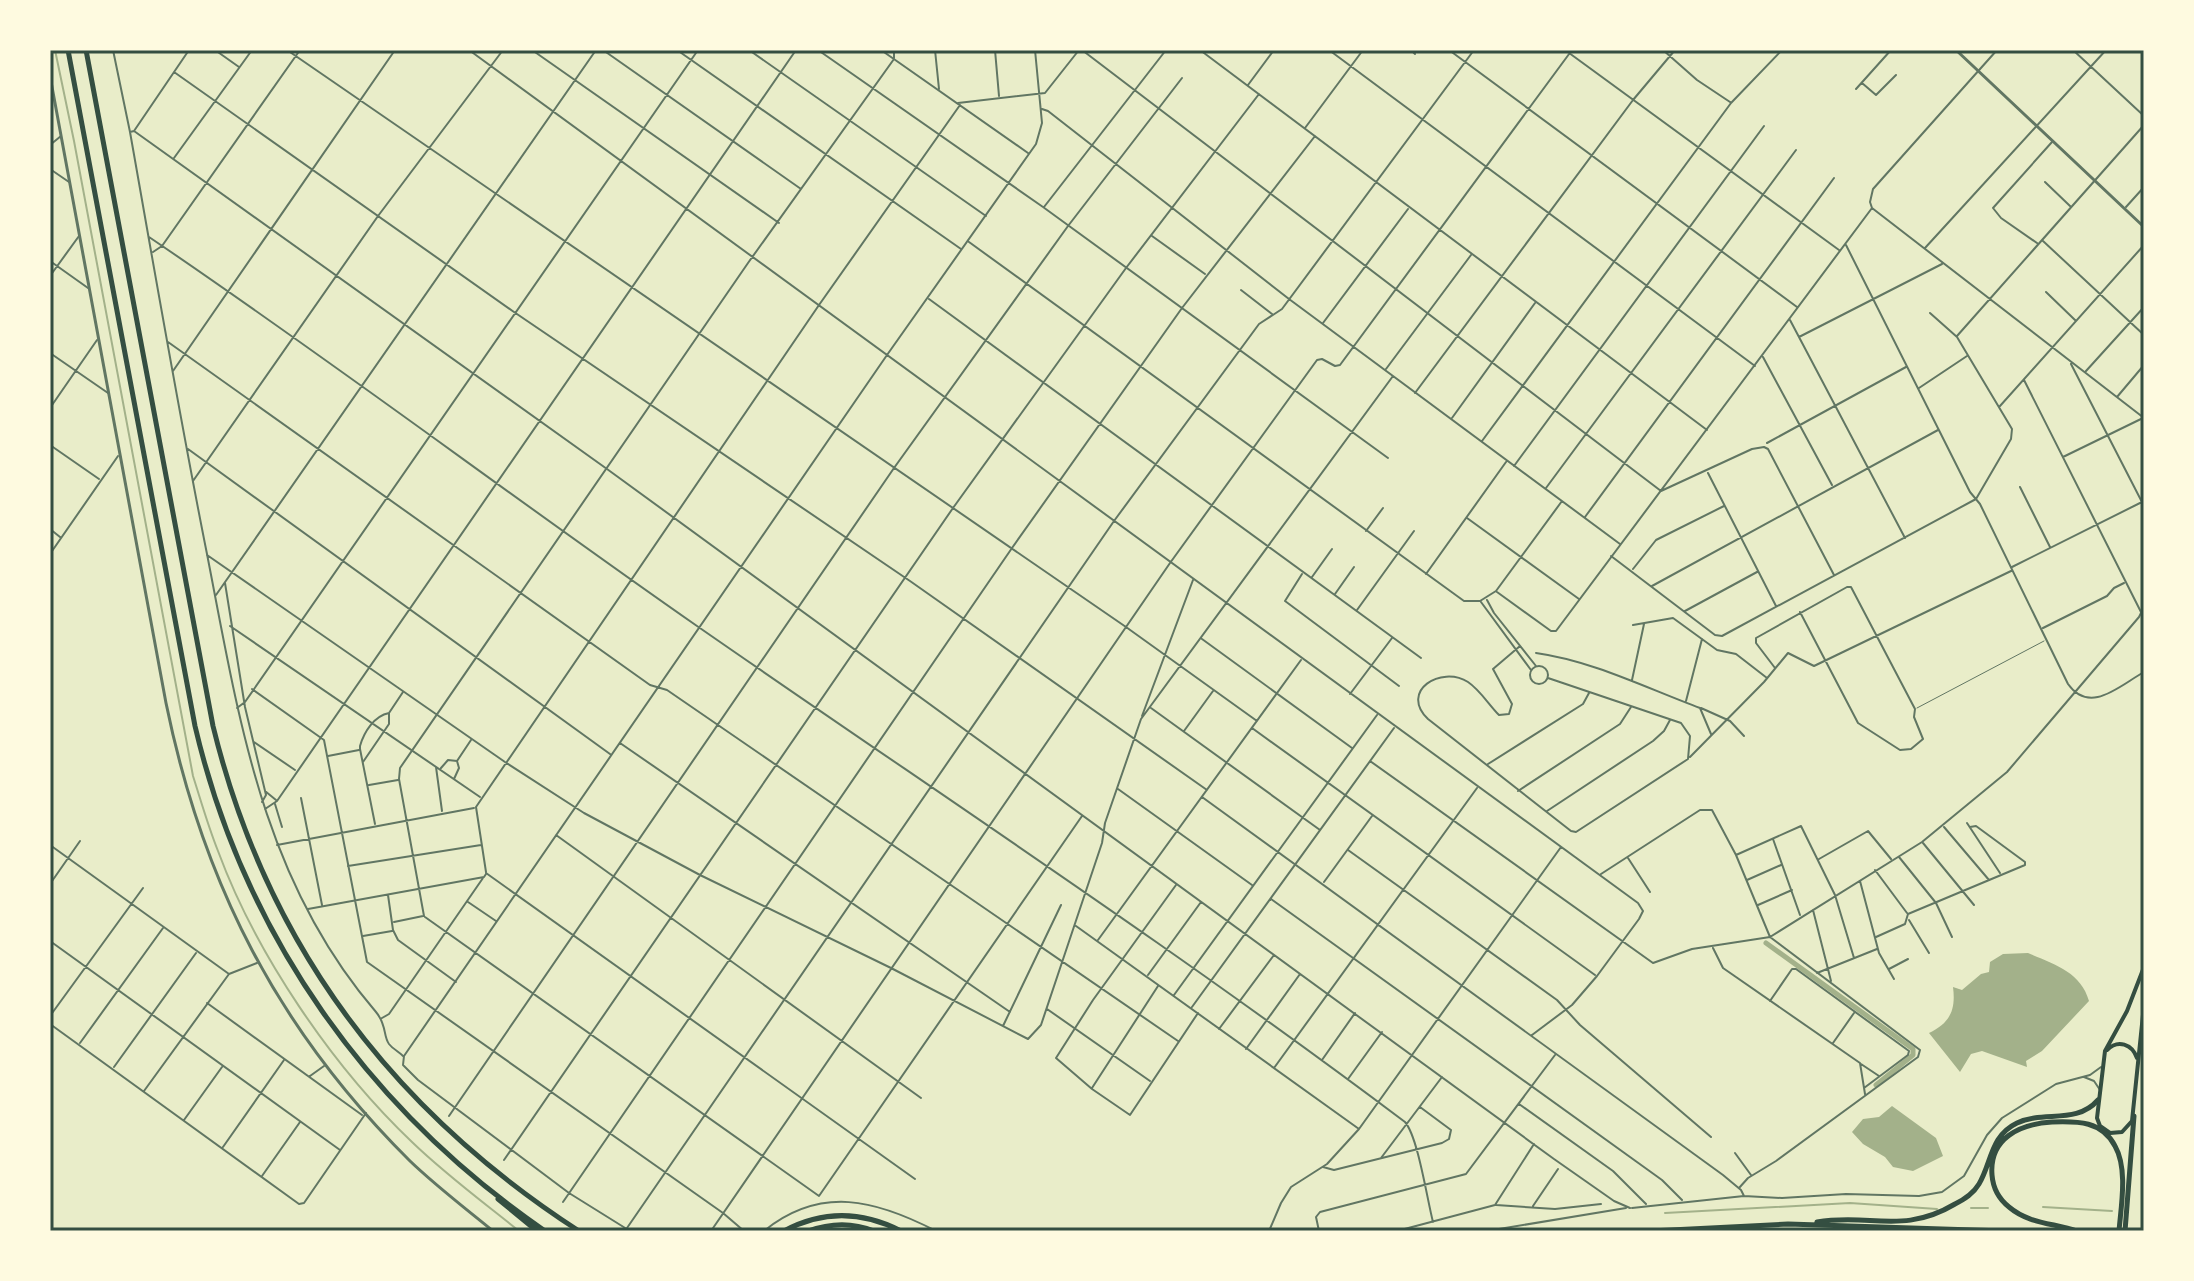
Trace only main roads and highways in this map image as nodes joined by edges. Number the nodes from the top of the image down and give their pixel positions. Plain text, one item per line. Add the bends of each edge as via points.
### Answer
1 (68, 50) edge
2 (86, 50) edge
3 (2144, 967) edge
4 (2144, 1005) edge
5 (2104, 1055) junction
6 (2138, 1064) junction
7 (2098, 1100) junction
8 (2134, 1116) junction
9 (2102, 1129) junction
10 (489, 1190) junction
11 (1805, 1224) junction
12 (537, 1231) edge
13 (545, 1231) edge
14 (579, 1231) edge
15 (784, 1231) edge
16 (808, 1231) edge
17 (874, 1231) edge
18 (901, 1231) edge
19 (1651, 1231) edge
20 (2004, 1231) edge
21 (2077, 1231) edge
22 (2122, 1231) edge

1 - 10 highway via 195,726 225,826 269,929 334,1030 413,1122
2 - 14 highway via 213,726 258,862 317,975 384,1064 462,1144
3 - 5 main road
4 - 6 main road
5 - 6 main road via 2111,1045 2126,1045
5 - 7 main road
6 - 8 main road
7 - 9 main road
7 - 11 highway via 2082,1113 2027,1120 2008,1129 1995,1143 1974,1191 1935,1216 1905,1222
8 - 9 main road via 2122,1132
8 - 22 highway
9 - 21 highway via 2076,1121 2026,1125 2006,1137 1993,1160 1995,1189 2009,1207 2043,1224
9 - 22 highway via 2119,1157
10 - 12 highway
10 - 13 highway
11 - 19 highway
11 - 20 highway
15 - 18 highway via 840,1214 873,1219
16 - 17 highway via 838,1224

